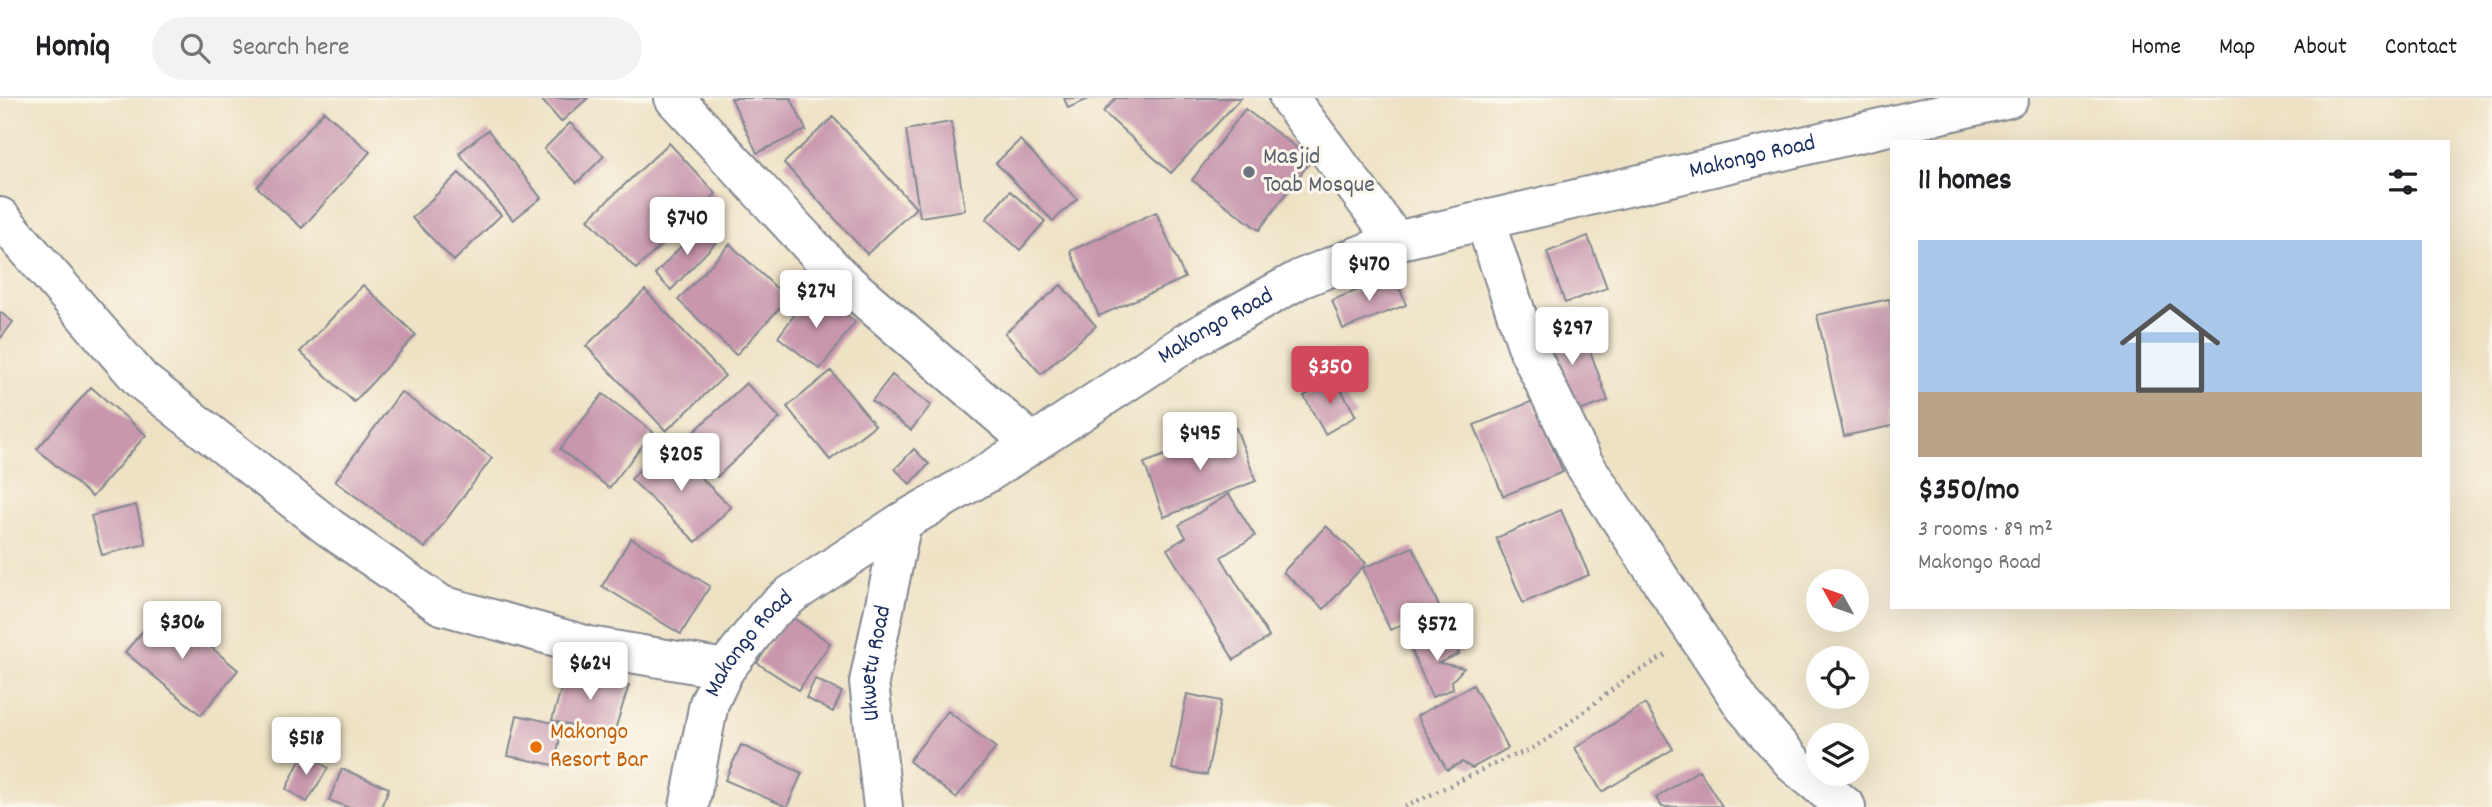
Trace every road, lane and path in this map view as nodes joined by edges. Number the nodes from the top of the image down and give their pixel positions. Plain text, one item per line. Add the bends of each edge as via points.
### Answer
1 (674, 98) edge
2 (1289, 98) edge
3 (2009, 98) edge
4 (0, 217) edge
5 (1484, 219) junction
6 (1396, 241) junction
7 (1032, 443) junction
8 (902, 522) junction
9 (1697, 637) junction
10 (725, 668) junction
11 (689, 807) edge
12 (883, 807) edge
13 (1405, 807) edge
14 (1846, 807) edge

1 - 7 street via 839,276
2 - 6 street
3 - 5 street, Makongo Road
4 - 10 street via 141,380 330,528 440,605 589,646
5 - 6 street, Makongo Road
5 - 9 street via 1529,351 1584,464
6 - 7 street, Makongo Road via 1300,279 1192,339
7 - 8 street, Makongo Road
8 - 10 street, Makongo Road via 792,594 769,613
8 - 12 street, Ukwetu Road via 869,682
9 - 13 path via 1626,679 1530,750
9 - 14 street via 1744,706 1796,766
10 - 11 street, Makongo Road via 709,703

